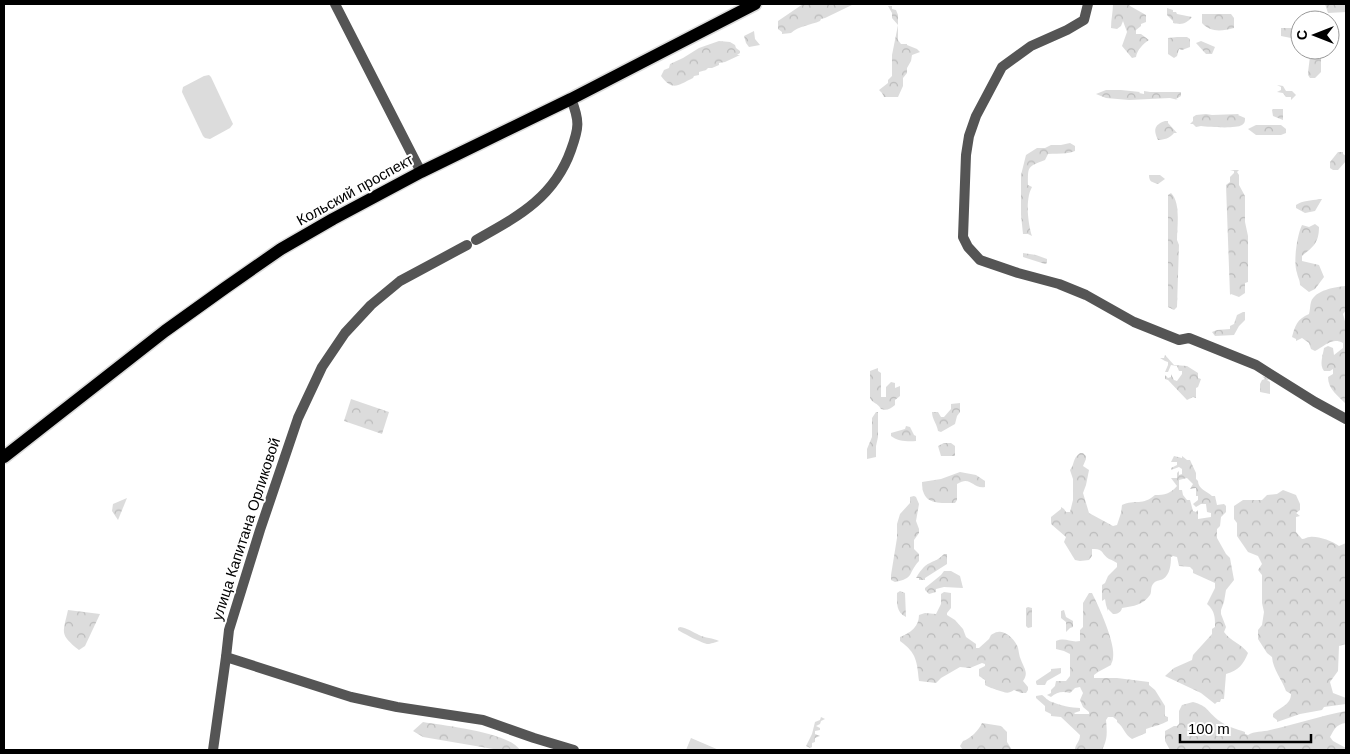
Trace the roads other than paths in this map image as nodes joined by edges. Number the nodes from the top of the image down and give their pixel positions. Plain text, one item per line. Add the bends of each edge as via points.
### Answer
1 (335, 4) edge
2 (755, 4) edge
3 (1088, 4) edge
4 (571, 99) junction
5 (421, 172) junction
6 (1346, 419) edge
7 (4, 457) edge
8 (226, 658) junction
9 (213, 750) edge
10 (574, 750) edge

1 - 5 street
2 - 4 main road, Кольский проспект
3 - 6 street via 1084,20 1031,46 1002,67 976,116 966,155 963,237 968,247 980,260 1059,284 1134,322 1179,340 1189,338 1256,365
4 - 5 main road, Кольский проспект
4 - 8 street, улица Капитана Орликовой via 578,115 578,132 567,162 551,186 532,205 498,228 400,281 345,333 322,367 298,418 260,530 229,630
5 - 7 main road, Кольский проспект via 281,249 165,331
8 - 9 street, улица Капитана Орликовой
8 - 10 street via 351,697 483,720

